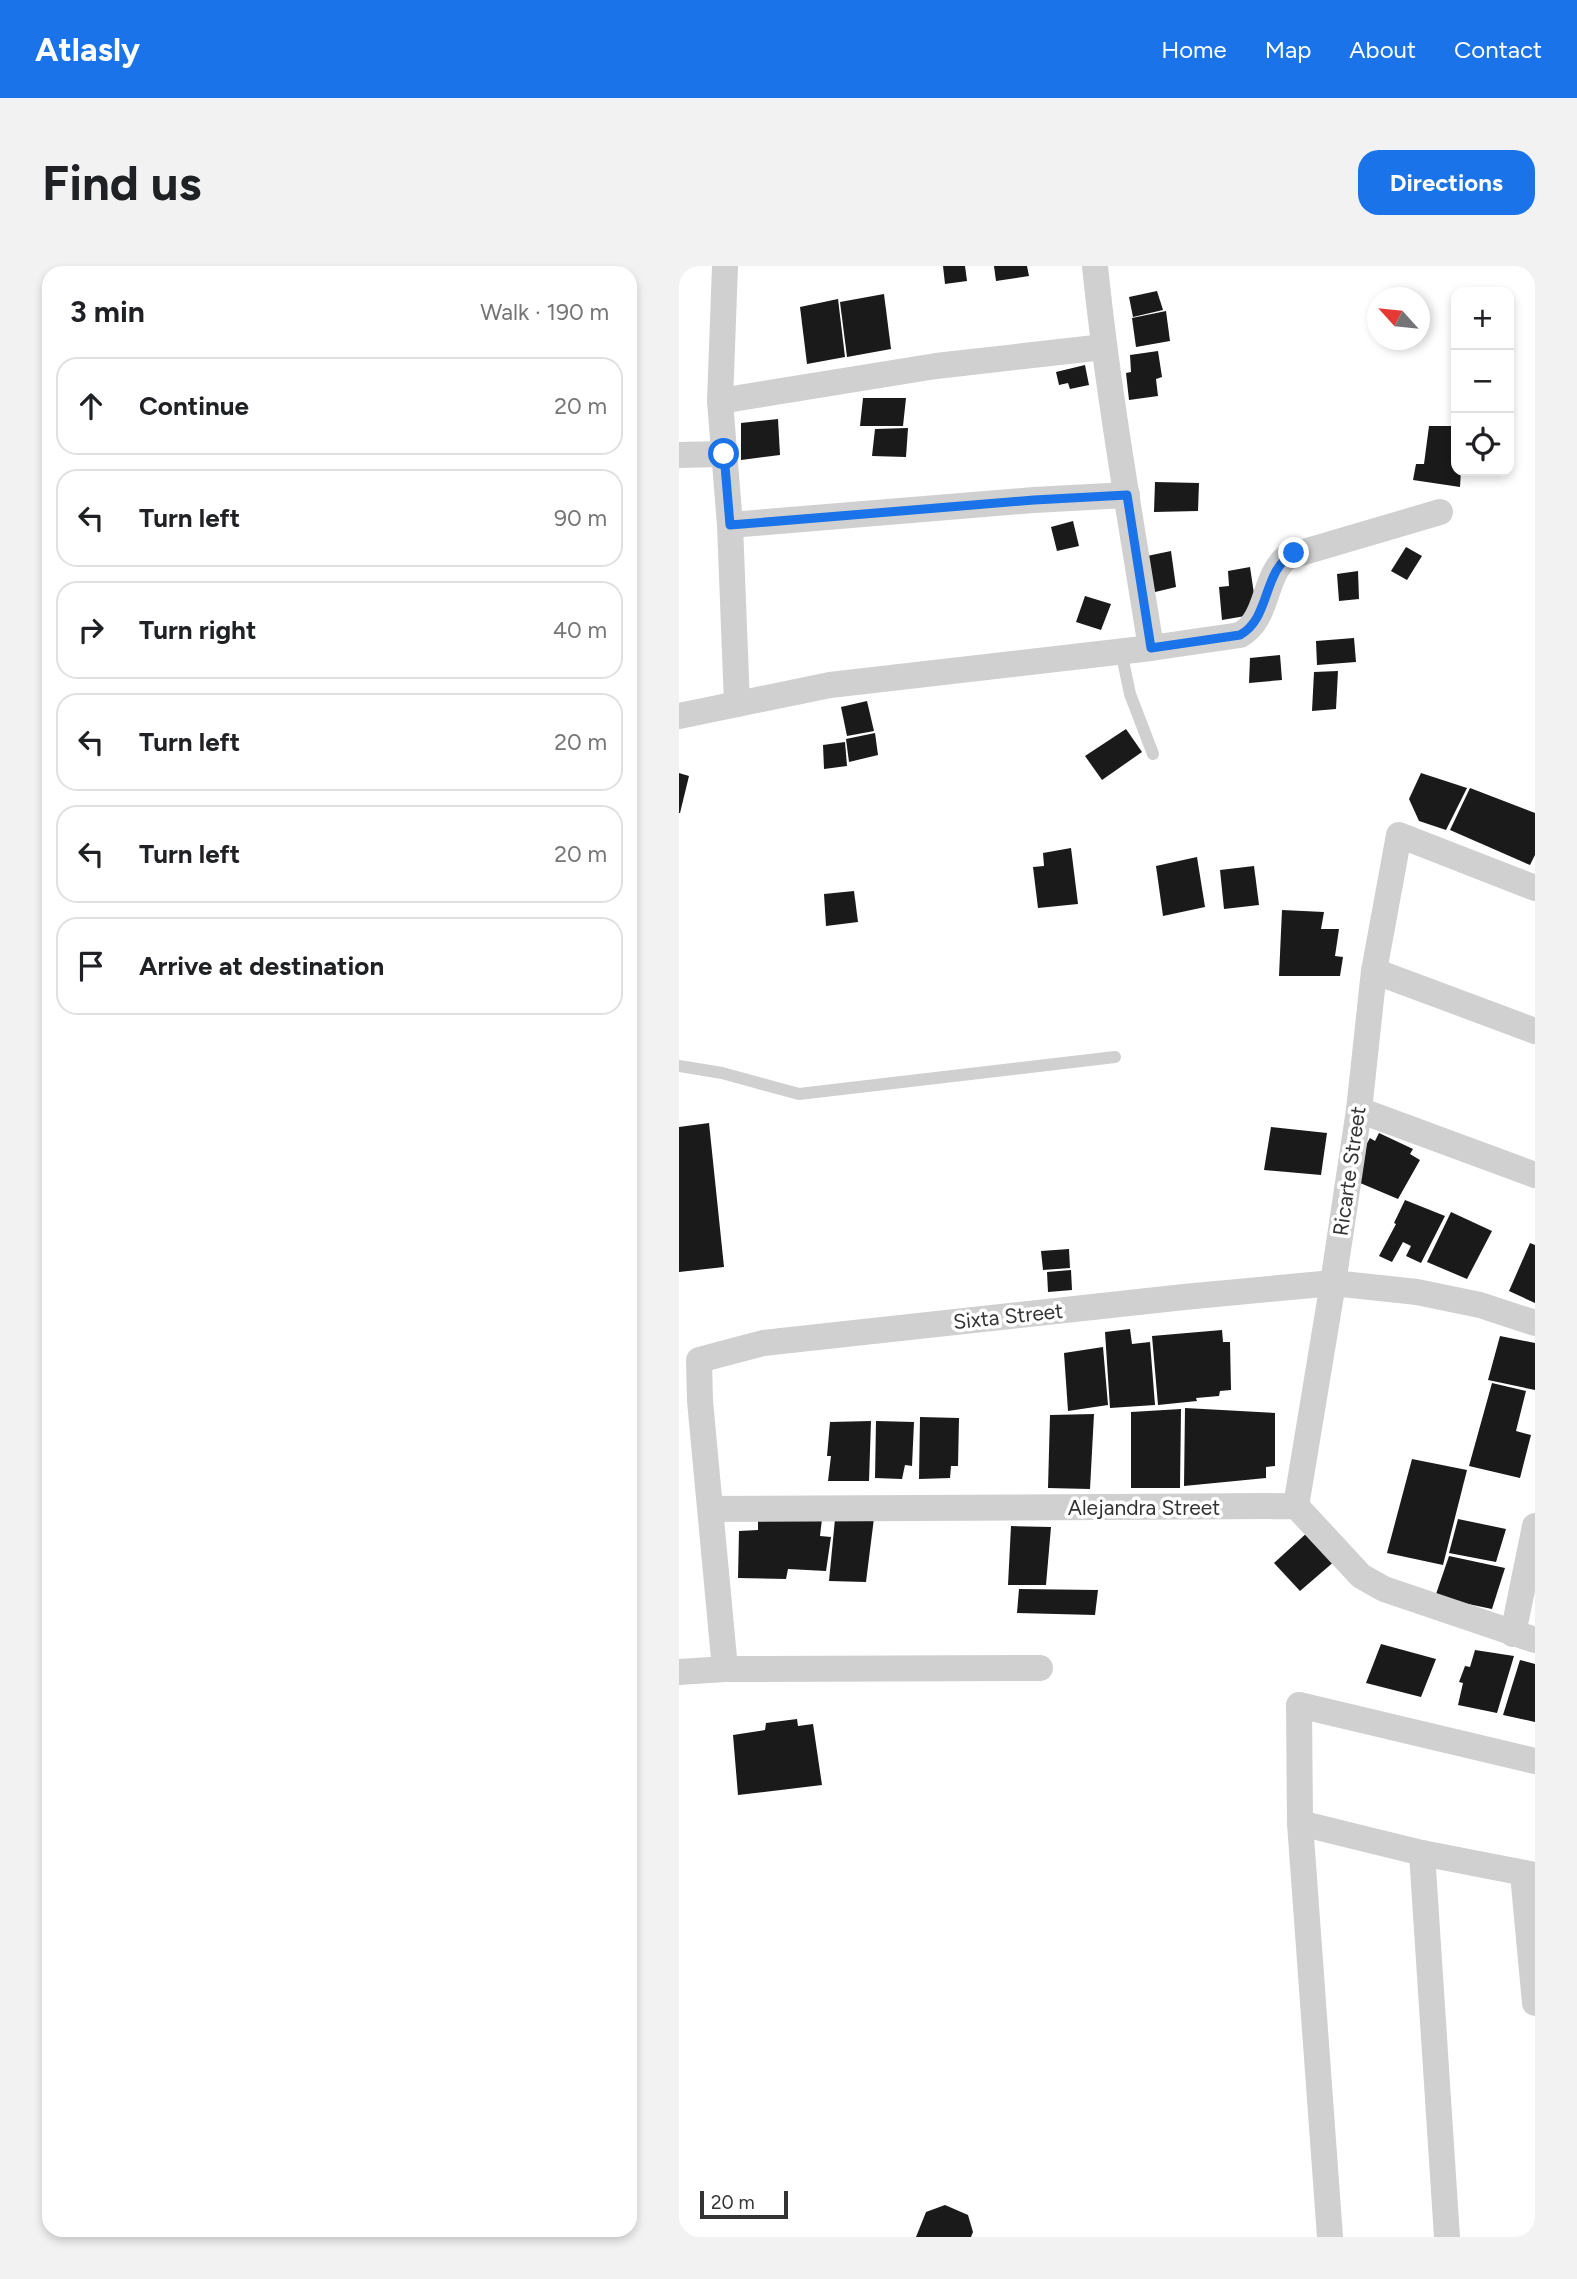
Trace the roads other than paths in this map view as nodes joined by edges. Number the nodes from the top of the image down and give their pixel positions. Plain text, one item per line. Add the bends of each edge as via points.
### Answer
1 (725, 266) edge
2 (1095, 266) edge
3 (1104, 347) junction
4 (720, 401) junction
5 (724, 454) junction
6 (679, 455) edge
7 (1127, 495) junction
8 (1440, 512) dead end
9 (730, 525) junction
10 (1151, 648) junction
11 (1121, 650) junction
12 (737, 704) junction
13 (679, 716) edge
14 (1153, 754) dead end
15 (1535, 888) edge
16 (1374, 971) junction
17 (1535, 1031) edge
18 (1115, 1057) dead end
19 (679, 1066) edge
20 (1359, 1110) junction
21 (1535, 1175) edge
22 (1333, 1283) junction
23 (1535, 1323) edge
24 (1296, 1506) junction
25 (711, 1509) junction
26 (1535, 1527) edge
27 (1524, 1637) edge
28 (1040, 1668) dead end
29 (725, 1669) junction
30 (679, 1672) edge
31 (1535, 1761) edge
32 (1300, 1823) junction
33 (1422, 1853) junction
34 (1529, 1874) edge
35 (1535, 2003) edge
36 (1330, 2237) edge
37 (1447, 2237) edge

1 - 4 street
2 - 3 street
3 - 4 street via 936,366
3 - 7 street
4 - 5 street
5 - 6 street
5 - 9 street
7 - 9 street
7 - 10 street
8 - 10 street via 1287,557 1256,621 1240,635
9 - 12 street
10 - 11 street
11 - 12 street via 830,685
11 - 14 lane via 1130,694
12 - 13 street
15 - 16 street, Ricarte Street via 1399,835
16 - 17 street
16 - 20 street, Ricarte Street
18 - 19 lane via 799,1094
20 - 21 street
20 - 22 street, Ricarte Street
22 - 23 street, Sixta Street via 1417,1292
22 - 24 street, Ricarte Street
22 - 25 street, Sixta Street via 764,1343 699,1360
24 - 25 street, Alejandra Street
24 - 27 street via 1361,1576 1384,1589
25 - 29 street, Sixta Street
26 - 27 street
28 - 29 street
29 - 30 street
31 - 32 street via 1300,1705
32 - 33 street
32 - 36 street
33 - 34 street
33 - 37 street
34 - 35 street

